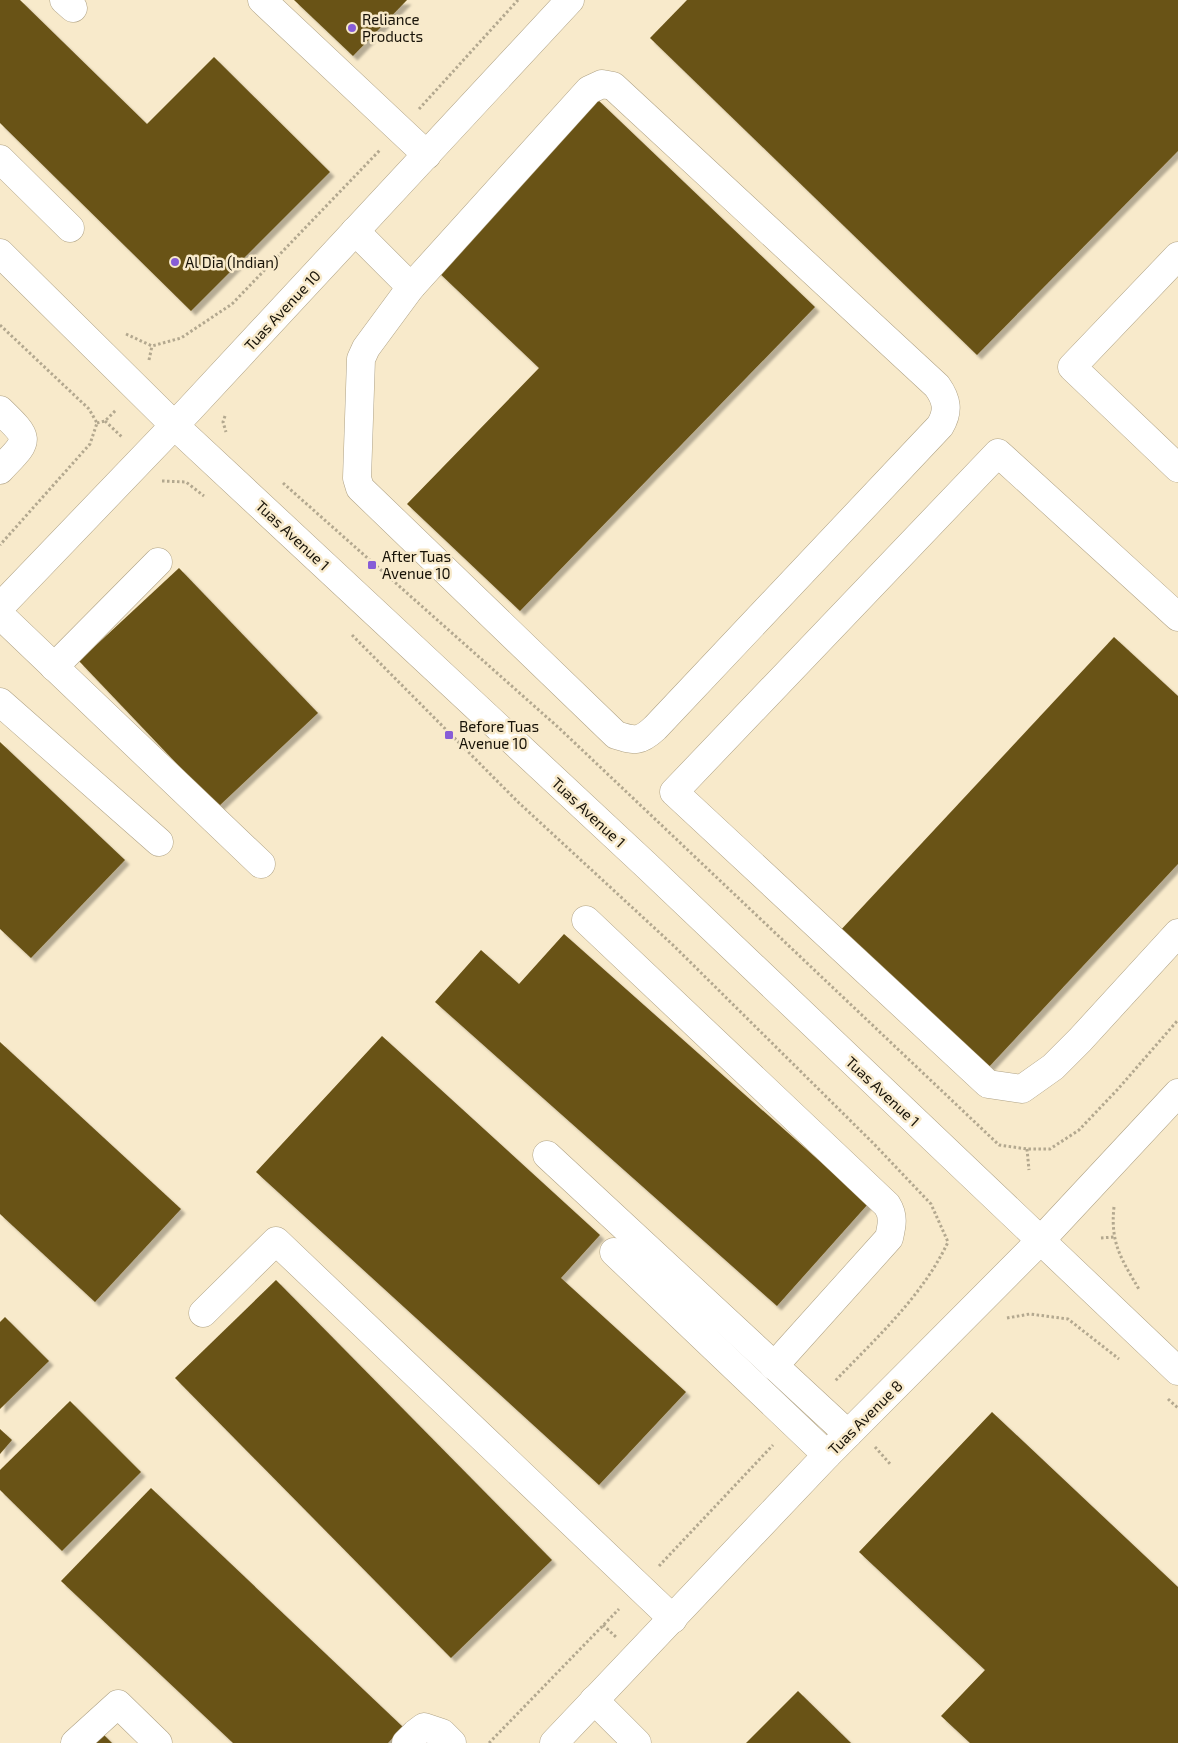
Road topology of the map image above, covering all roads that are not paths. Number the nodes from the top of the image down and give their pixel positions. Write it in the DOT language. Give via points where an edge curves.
graph roads {
  1 [pos="262,0"];
  2 [pos="566,6"];
  3 [pos="427,155"];
  4 [pos="0,158"];
  5 [pos="70,228"];
  6 [pos="355,231"];
  7 [pos="0,253"];
  8 [pos="1178,256"];
  9 [pos="411,287"];
  10 [pos="0,410"];
  11 [pos="174,425"];
  12 [pos="1178,468"];
  13 [pos="0,470"];
  14 [pos="158,562"];
  15 [pos="0,607"];
  16 [pos="0,615"];
  17 [pos="1178,617"];
  18 [pos="54,667"];
  19 [pos="4,714"];
  20 [pos="159,842"];
  21 [pos="261,864"];
  22 [pos="586,920"];
  23 [pos="1178,933"];
  24 [pos="1178,1093"];
  25 [pos="547,1155"];
  26 [pos="1040,1241"];
  27 [pos="614,1252"];
  28 [pos="203,1313"];
  29 [pos="774,1366"];
  30 [pos="1178,1371"];
  31 [pos="848,1434"];
  32 [pos="827,1455"];
  33 [pos="673,1619"];
  34 [pos="594,1700"];
  35 [pos="557,1742"];
  36 [pos="75,1743"];
  37 [pos="158,1743"];
  38 [pos="406,1743"];
  39 [pos="452,1743"];
  40 [pos="637,1743"];
  1 -- 3 [label="street"];
  2 -- 3 [label="street, Tuas Avenue 10"];
  3 -- 6 [label="street, Tuas Avenue 10"];
  4 -- 5 [label="street"];
  6 -- 9 [label="street"];
  6 -- 11 [label="street, Tuas Avenue 10"];
  7 -- 11 [label="street, Tuas Avenue 1"];
  8 -- 12 [label="street" via="1072,366"];
  9 -- 9 [label="street" via="590,90 602,84 614,86 937,386 947,407 940,426 655,728 645,737 625,738 616,735 360,488 357,478 361,359"];
  10 -- 13 [label="street" via="23,435 22,447"];
  11 -- 15 [label="street, Tuas Avenue 10"];
  11 -- 26 [label="street, Tuas Avenue 1" via="646,865"];
  14 -- 18 [label="street"];
  16 -- 18 [label="street"];
  17 -- 23 [label="street" via="998,453 674,792 988,1084 1022,1089 1053,1067"];
  18 -- 21 [label="street"];
  19 -- 20 [label="street"];
  22 -- 29 [label="street" via="892,1213 889,1238"];
  24 -- 26 [label="street, Tuas Avenue 8"];
  25 -- 29 [label="street"];
  26 -- 30 [label="street, Tuas Avenue 1"];
  26 -- 31 [label="street, Tuas Avenue 8"];
  27 -- 32 [label="street"];
  28 -- 33 [label="street" via="276,1241"];
  29 -- 31 [label="street"];
  31 -- 32 [label="street, Tuas Avenue 8"];
  32 -- 33 [label="street, Tuas Avenue 8"];
  33 -- 34 [label="street, Tuas Avenue 8"];
  34 -- 35 [label="street, Tuas Avenue 8"];
  34 -- 40 [label="street"];
  36 -- 37 [label="street" via="118,1704"];
  38 -- 39 [label="street" via="424,1727 442,1734"];
}
